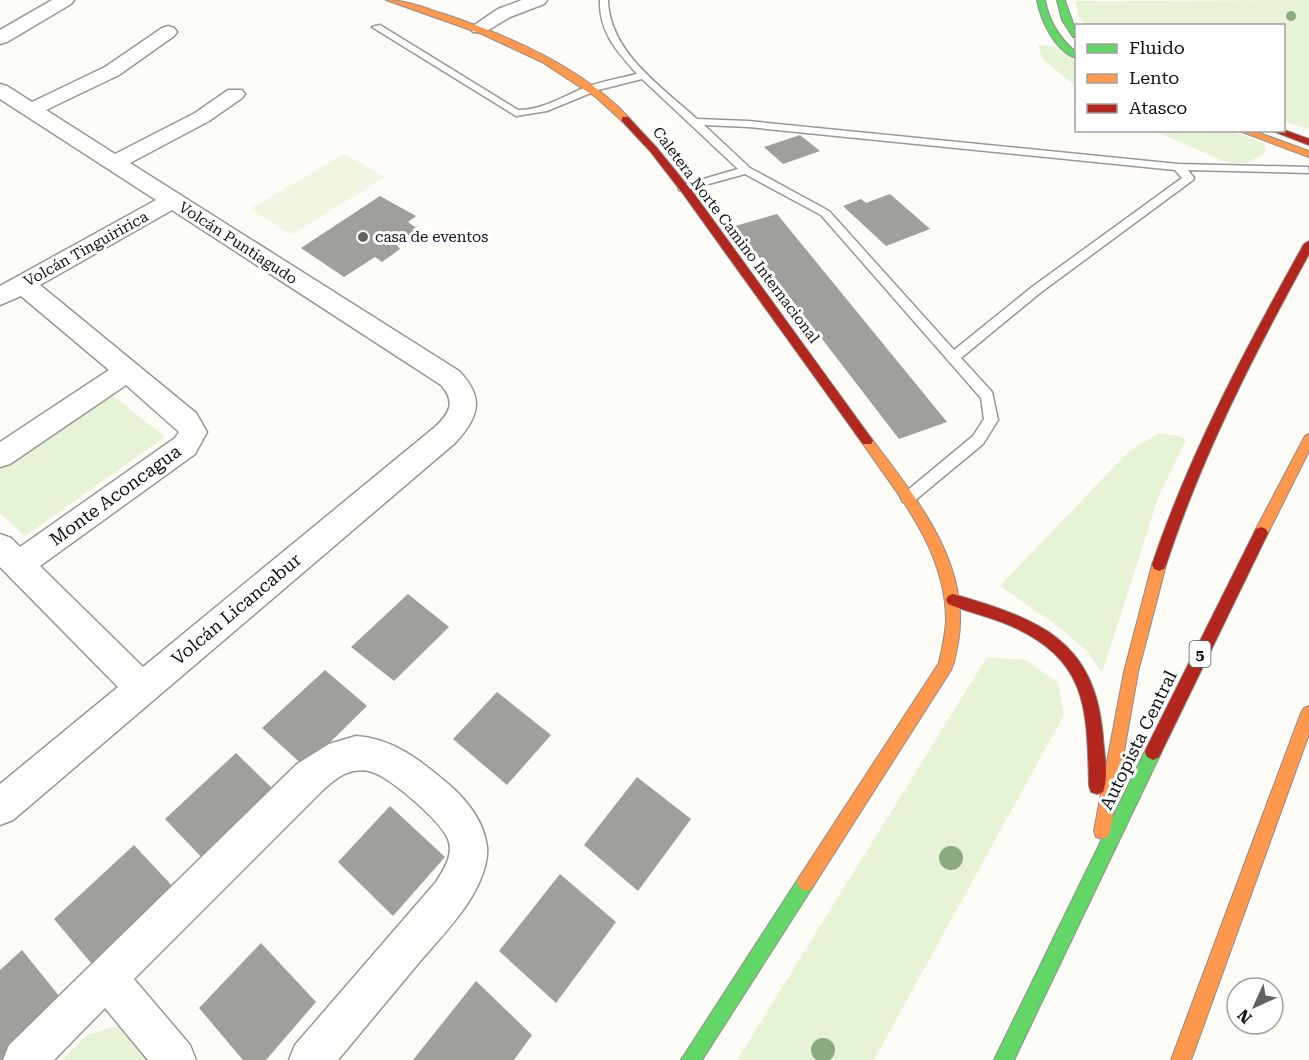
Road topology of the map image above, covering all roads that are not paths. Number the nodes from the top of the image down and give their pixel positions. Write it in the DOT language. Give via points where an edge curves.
graph roads {
  1 [pos="65,0"];
  2 [pos="390,0"];
  3 [pos="538,0"];
  4 [pos="604,0"];
  5 [pos="1041,0"];
  6 [pos="1061,0"];
  7 [pos="0,17"];
  8 [pos="29,23"];
  9 [pos="377,27"];
  10 [pos="479,28"];
  11 [pos="1075,32"];
  12 [pos="168,33"];
  13 [pos="0,38"];
  14 [pos="1075,54"];
  15 [pos="644,76"];
  16 [pos="590,88"];
  17 [pos="0,90"];
  18 [pos="235,94"];
  19 [pos="32,110"];
  20 [pos="697,122"];
  21 [pos="1267,134"];
  22 [pos="1309,142"];
  23 [pos="1309,154"];
  24 [pos="114,163"];
  25 [pos="1178,167"];
  26 [pos="746,170"];
  27 [pos="1308,170"];
  28 [pos="683,188"];
  29 [pos="171,201"];
  30 [pos="1309,244"];
  31 [pos="12,290"];
  32 [pos="953,358"];
  33 [pos="126,372"];
  34 [pos="464,405"];
  35 [pos="1309,439"];
  36 [pos="0,456"];
  37 [pos="908,498"];
  38 [pos="9,556"];
  39 [pos="953,600"];
  40 [pos="142,689"];
  41 [pos="1309,713"];
  42 [pos="0,807"];
  43 [pos="1094,871"];
  44 [pos="107,978"];
  45 [pos="24,1060"];
  46 [pos="175,1060"];
  47 [pos="310,1060"];
  48 [pos="691,1060"];
  49 [pos="1005,1060"];
  50 [pos="1181,1060"];
  1 -- 8 [label="street"];
  2 -- 10 [label="main road, Caletera Norte Camino Internacional"];
  3 -- 10 [label="street"];
  4 -- 15 [label="lane" via="604,14 616,45"];
  5 -- 14 [label="main road" via="1051,30"];
  6 -- 11 [label="main road" via="1066,20"];
  7 -- 8 [label="street"];
  8 -- 13 [label="street"];
  9 -- 16 [label="lane" via="516,112 541,110"];
  10 -- 16 [label="main road, Caletera Norte Camino Internacional" via="534,53"];
  12 -- 19 [label="street" via="112,71"];
  15 -- 16 [label="lane"];
  15 -- 20 [label="lane"];
  16 -- 28 [label="main road, Caletera Norte Camino Internacional" via="641,135"];
  17 -- 19 [label="street, Volcán Puntiagudo"];
  18 -- 24 [label="street" via="201,117"];
  19 -- 24 [label="street, Volcán Puntiagudo"];
  20 -- 25 [label="lane"];
  20 -- 26 [label="lane"];
  21 -- 22 [label="main road"];
  21 -- 23 [label="main road"];
  24 -- 29 [label="street, Volcán Puntiagudo"];
  25 -- 27 [label="lane"];
  25 -- 32 [label="lane" via="1189,178 1036,290"];
  26 -- 28 [label="lane"];
  26 -- 32 [label="lane" via="825,213"];
  28 -- 37 [label="main road, Caletera Norte Camino Internacional"];
  29 -- 31 [label="street, Volcán Tinguiririca"];
  29 -- 34 [label="street, Volcán Puntiagudo" via="450,378 463,395"];
  30 -- 43 [label="main road" via="1245,363 1175,518 1148,608 1121,723"];
  31 -- 33 [label="street, Monte Aconcagua"];
  32 -- 37 [label="lane" via="987,396 991,420 978,440"];
  33 -- 36 [label="street"];
  33 -- 38 [label="street, Monte Aconcagua" via="186,420 193,432 185,446"];
  34 -- 40 [label="street, Volcán Licancabur" via="456,424 445,435"];
  35 -- 43 [label="main road, Autopista Central / 5"];
  37 -- 39 [label="main road, Caletera Norte Camino Internacional" via="944,564"];
  38 -- 40 [label="street, Monte Aconcagua"];
  39 -- 43 [label="main road" via="988,610 1047,638 1061,647 1081,673 1088,692 1096,761"];
  39 -- 48 [label="main road, Caletera Norte Camino Internacional" via="955,622 946,665"];
  40 -- 42 [label="street, Volcán Licancabur"];
  41 -- 50 [label="main road"];
  43 -- 49 [label="main road, Autopista Central / 5"];
  44 -- 45 [label="street"];
  44 -- 46 [label="street"];
  44 -- 47 [label="street" via="322,766 351,754 384,757 457,818 466,835 466,866 450,896"];
}
